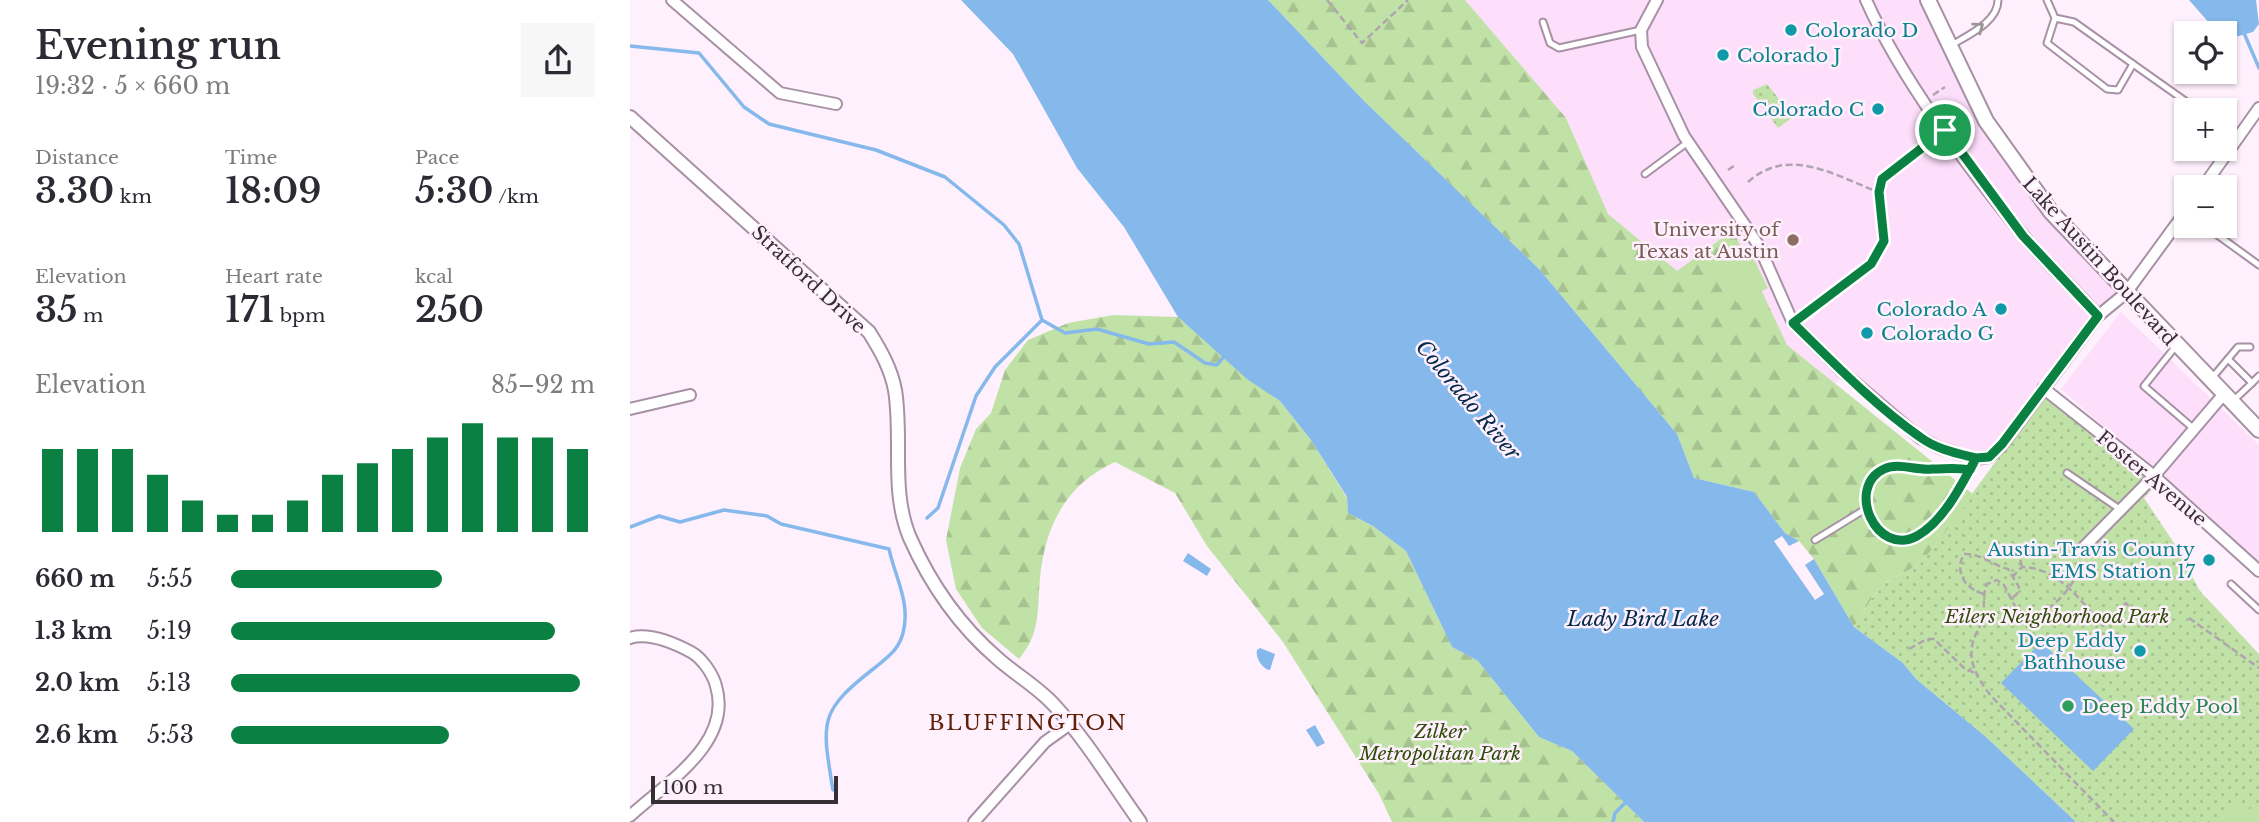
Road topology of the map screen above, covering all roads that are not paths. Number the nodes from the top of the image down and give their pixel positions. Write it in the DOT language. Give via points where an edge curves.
graph roads {
  1 [pos="672,0"];
  2 [pos="1657,0"];
  3 [pos="1867,0"];
  4 [pos="1928,0"];
  5 [pos="1998,0"];
  6 [pos="2047,0"];
  7 [pos="2055,18"];
  8 [pos="1543,22"];
  9 [pos="1641,30"];
  10 [pos="1949,47"];
  11 [pos="2133,64"];
  12 [pos="2181,98"];
  13 [pos="836,104"];
  14 [pos="2259,108"];
  15 [pos="630,117"];
  16 [pos="1945,130"];
  17 [pos="2237,139"];
  18 [pos="1688,142"];
  19 [pos="1645,174"];
  20 [pos="2174,227"];
  21 [pos="2222,238"];
  22 [pos="2259,265"];
  23 [pos="2126,293"];
  24 [pos="2098,316"];
  25 [pos="1793,323"];
  26 [pos="2176,346"];
  27 [pos="2250,347"];
  28 [pos="2235,350"];
  29 [pos="2242,355"];
  30 [pos="2228,359"];
  31 [pos="2259,376"];
  32 [pos="2209,380"];
  33 [pos="2252,383"];
  34 [pos="2043,388"];
  35 [pos="690,395"];
  36 [pos="2227,399"];
  37 [pos="630,409"];
  38 [pos="2258,426"];
  39 [pos="2194,429"];
  40 [pos="1976,458"];
  41 [pos="1970,470"];
  42 [pos="2067,473"];
  43 [pos="2154,476"];
  44 [pos="1867,508"];
  45 [pos="2122,510"];
  46 [pos="1815,540"];
  47 [pos="2081,550"];
  48 [pos="2259,571"];
  49 [pos="2231,584"];
  50 [pos="2259,610"];
  51 [pos="630,638"];
  52 [pos="1070,724"];
  53 [pos="630,816"];
  54 [pos="974,822"];
  55 [pos="1140,822"];
  1 -- 13 [label="street" via="780,93"];
  2 -- 9 [label="street"];
  3 -- 16 [label="street" via="1893,56"];
  4 -- 10 [label="main road, Lake Austin Boulevard"];
  10 -- 5 [label="lane, one-way" via="1987,23"];
  6 -- 7 [label="lane"];
  7 -- 11 [label="lane" via="2074,22"];
  7 -- 11 [label="lane" via="2047,43 2107,89 2118,90"];
  8 -- 9 [label="lane" via="1550,43 1559,48"];
  9 -- 18 [label="street" via="1642,47"];
  10 -- 23 [label="main road, Lake Austin Boulevard" via="2013,163"];
  11 -- 12 [label="lane"];
  14 -- 17 [label="street"];
  15 -- 52 [label="street, Stratford Drive" via="869,332 883,354 895,390 902,506 909,536 923,564 979,642 1032,685"];
  16 -- 24 [label="street" via="2023,236"];
  16 -- 25 [label="lane" via="1882,179 1884,241 1871,264"];
  18 -- 19 [label="lane"];
  18 -- 25 [label="street" via="1759,246"];
  20 -- 23 [label="street"];
  21 -- 22 [label="lane"];
  23 -- 24 [label="street"];
  23 -- 26 [label="main road, Lake Austin Boulevard"];
  24 -- 34 [label="street"];
  25 -- 40 [label="street" via="1920,438"];
  26 -- 32 [label="main road, Lake Austin Boulevard"];
  26 -- 39 [label="lane" via="2144,386"];
  27 -- 28 [label="lane" via="2242,345"];
  28 -- 29 [label="lane"];
  28 -- 30 [label="lane"];
  30 -- 32 [label="lane"];
  30 -- 33 [label="lane"];
  31 -- 33 [label="lane"];
  32 -- 36 [label="main road, Lake Austin Boulevard"];
  33 -- 36 [label="lane"];
  34 -- 40 [label="street" via="2002,444 1989,457"];
  34 -- 43 [label="street, Foster Avenue"];
  35 -- 37 [label="street"];
  36 -- 38 [label="main road, Lake Austin Boulevard"];
  36 -- 39 [label="street"];
  39 -- 43 [label="street"];
  40 -- 41 [label="lane"];
  41 -- 44 [label="lane" via="1886,468 1871,478"];
  41 -- 44 [label="lane" via="1939,517 1916,537 1887,537 1874,525"];
  42 -- 45 [label="lane"];
  43 -- 45 [label="street"];
  43 -- 48 [label="street, Foster Avenue"];
  44 -- 46 [label="lane"];
  45 -- 47 [label="street"];
  49 -- 50 [label="lane"];
  51 -- 53 [label="street" via="673,642 697,655 715,679 720,699 708,745"];
  52 -- 54 [label="street" via="1045,742"];
  52 -- 55 [label="street, Stratford Drive"];
}
